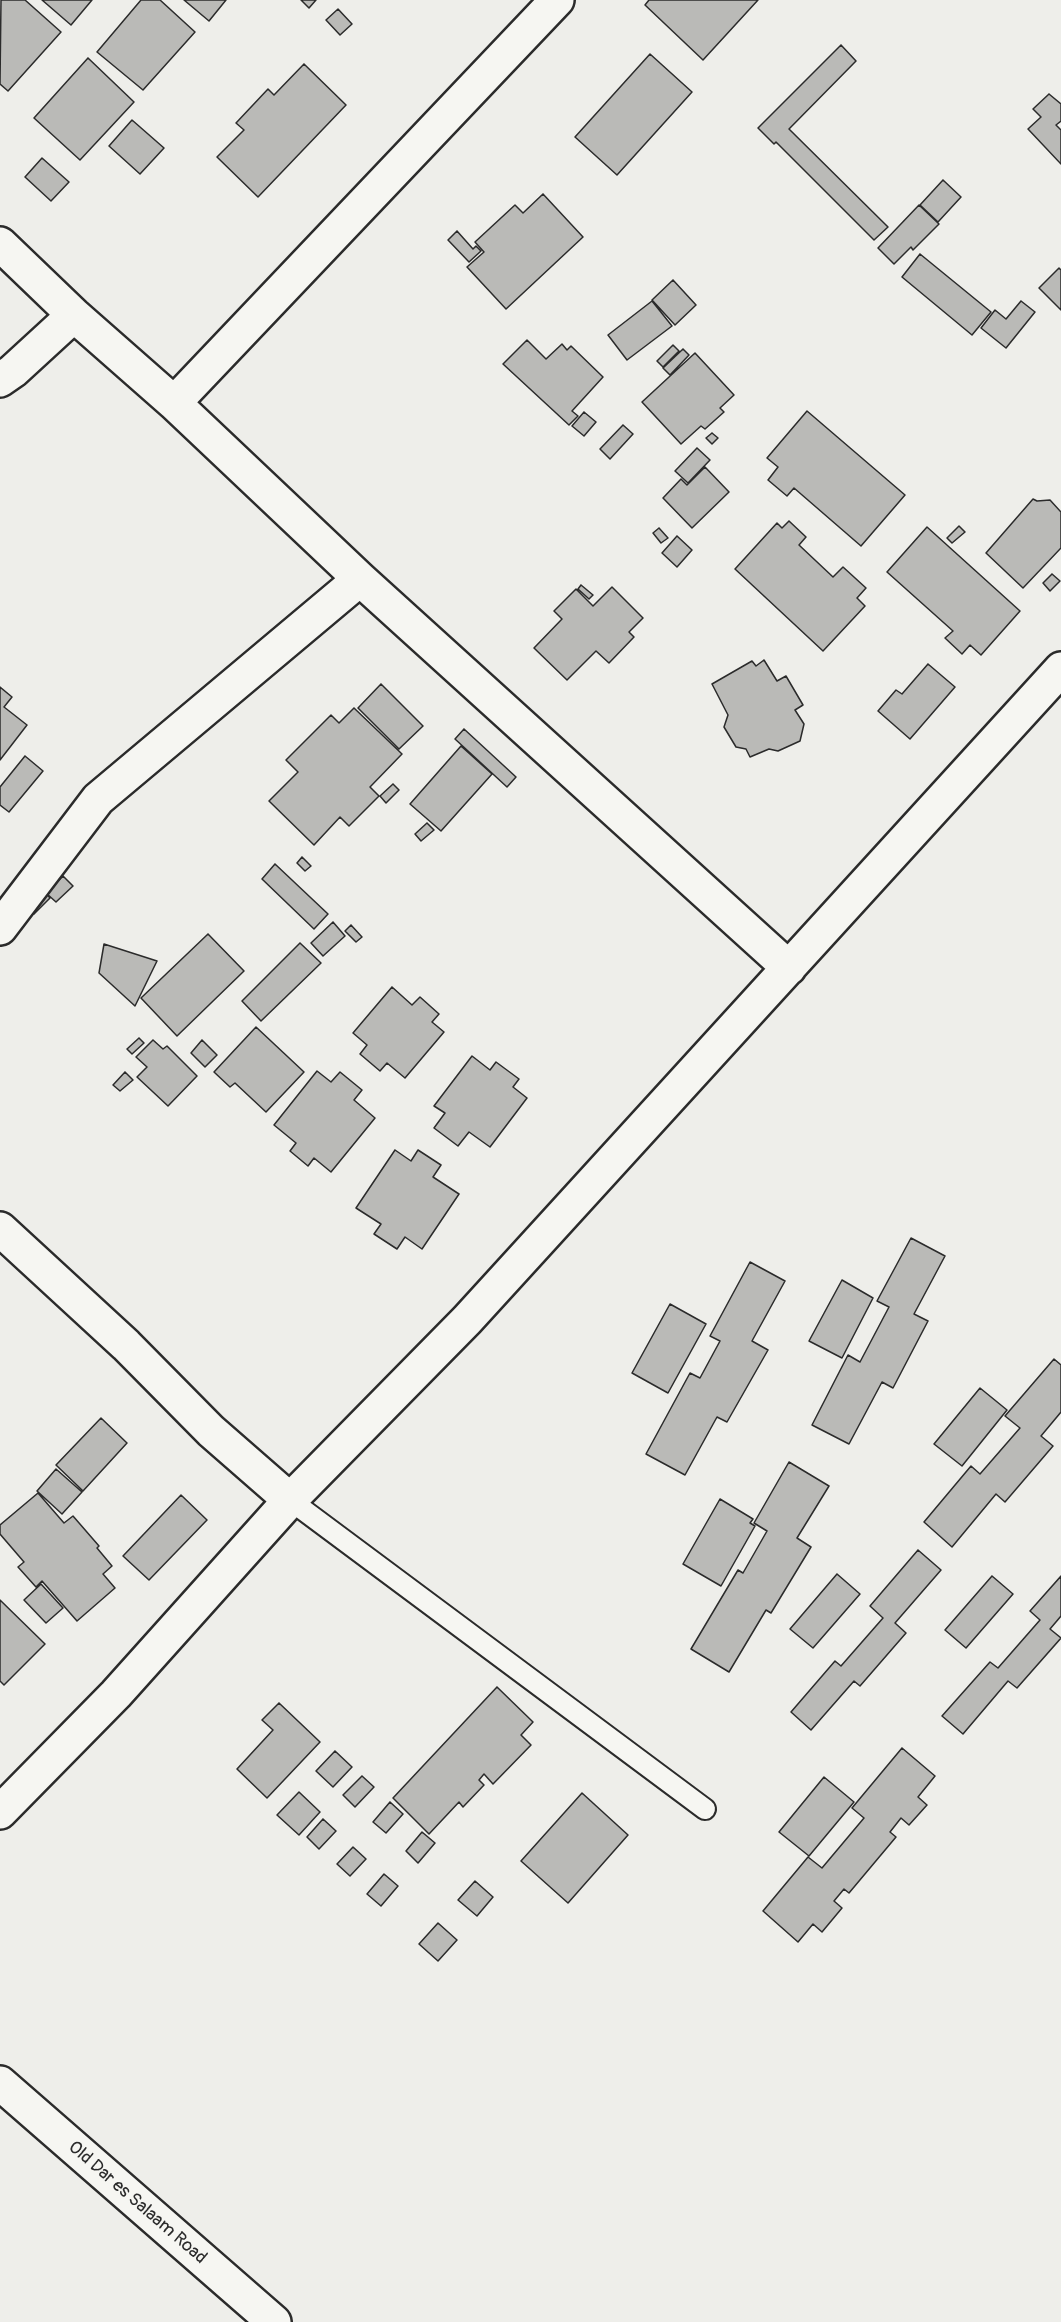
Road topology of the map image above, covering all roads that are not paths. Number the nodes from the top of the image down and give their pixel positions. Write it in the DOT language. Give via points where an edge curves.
graph roads {
  1 [pos="557,0"];
  2 [pos="0,244"];
  3 [pos="74,315"];
  4 [pos="0,380"];
  5 [pos="174,403"];
  6 [pos="360,579"];
  7 [pos="1061,669"];
  8 [pos="0,928"];
  9 [pos="789,968"];
  10 [pos="0,1229"];
  11 [pos="290,1500"];
  12 [pos="705,1809"];
  13 [pos="0,1812"];
  14 [pos="0,2083"];
  15 [pos="274,2322"];
  1 -- 5 [label="street"];
  2 -- 3 [label="street"];
  3 -- 4 [label="street"];
  3 -- 5 [label="street"];
  5 -- 6 [label="street"];
  6 -- 8 [label="street" via="98,799"];
  6 -- 9 [label="street"];
  7 -- 9 [label="street"];
  9 -- 11 [label="street" via="467,1320"];
  10 -- 11 [label="street"];
  11 -- 12 [label="lane"];
  11 -- 13 [label="street" via="116,1694"];
  14 -- 15 [label="street, Old Dar es Salaam Road"];
}
